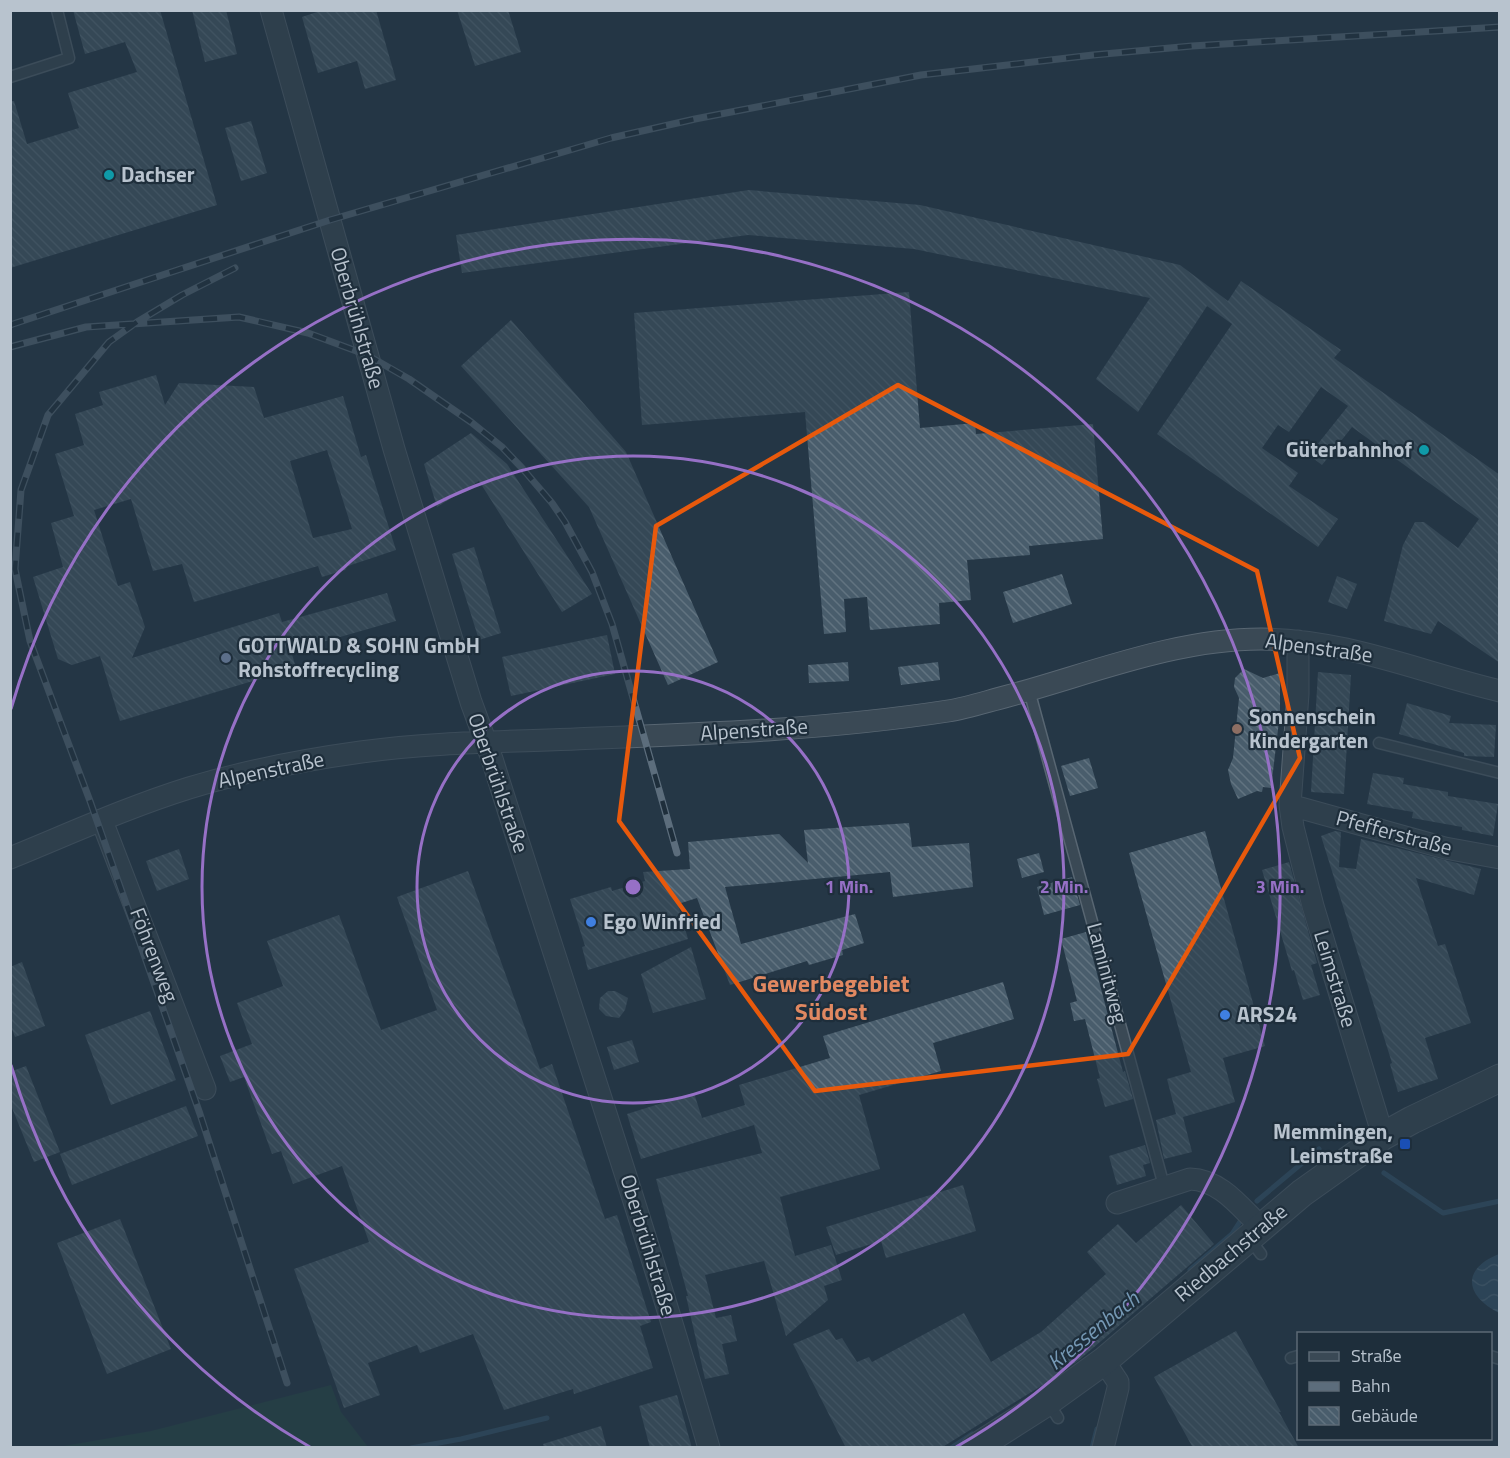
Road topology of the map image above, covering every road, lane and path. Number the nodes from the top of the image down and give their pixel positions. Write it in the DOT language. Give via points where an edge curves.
graph roads {
  1 [pos="57,10"];
  2 [pos="271,10"];
  3 [pos="10,76"];
  4 [pos="1298,641"];
  5 [pos="1029,690"];
  6 [pos="1500,690"];
  7 [pos="486,742"];
  8 [pos="1379,743"];
  9 [pos="1500,773"];
  10 [pos="1290,805"];
  11 [pos="102,821"];
  12 [pos="10,858"];
  13 [pos="1500,858"];
  14 [pos="1500,1078"];
  15 [pos="205,1089"];
  16 [pos="1383,1136"];
  17 [pos="1164,1186"];
  18 [pos="1117,1203"];
  19 [pos="1257,1239"];
  20 [pos="1104,1361"];
  21 [pos="709,1448"];
  22 [pos="975,1448"];
  23 [pos="1103,1448"];
  1 -- 3 [label="lane" via="69,58"];
  2 -- 7 [label="street, Oberbrühlstraße" via="391,439"];
  4 -- 5 [label="street, Alpenstraße" via="1258,639 1197,646"];
  4 -- 6 [label="street, Alpenstraße" via="1358,651"];
  4 -- 10 [label="street, Leimstraße"];
  5 -- 7 [label="street, Alpenstraße" via="953,711 842,724 733,733"];
  5 -- 17 [label="lane, Laminitweg"];
  7 -- 11 [label="street, Alpenstraße" via="389,749 277,767 187,789"];
  7 -- 21 [label="street, Oberbrühlstraße" via="640,1216"];
  8 -- 9 [label="lane"];
  10 -- 13 [label="street, Pfefferstraße" via="1445,848"];
  10 -- 16 [label="street, Leimstraße" via="1313,906"];
  11 -- 12 [label="street, Alpenstraße"];
  11 -- 15 [label="street, Föhrenweg"];
  14 -- 16 [label="street, Riedbachstraße"];
  16 -- 19 [label="street, Riedbachstraße" via="1302,1193"];
  17 -- 18 [label="street"];
  17 -- 19 [label="street" via="1190,1179 1213,1184 1228,1195"];
  19 -- 20 [label="street, Riedbachstraße"];
  20 -- 22 [label="street, Riedbachstraße" via="1053,1410"];
  20 -- 23 [label="street" via="1118,1388"];
}
